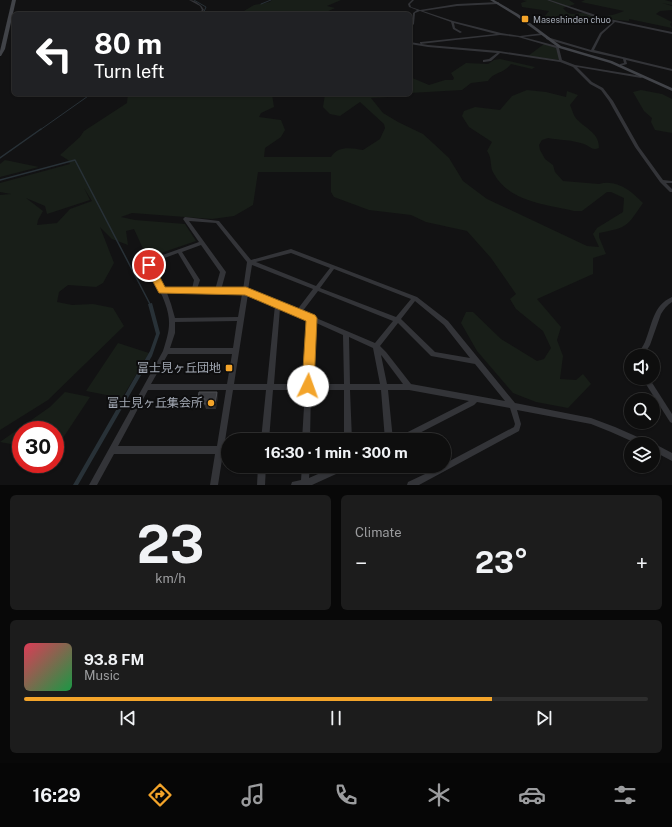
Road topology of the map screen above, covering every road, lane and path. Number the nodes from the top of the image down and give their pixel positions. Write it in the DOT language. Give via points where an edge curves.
graph roads {
  1 [pos="14,0"];
  2 [pos="190,0"];
  3 [pos="413,0"];
  4 [pos="492,0"];
  5 [pos="548,0"];
  6 [pos="558,0"];
  7 [pos="498,3"];
  8 [pos="567,8"];
  9 [pos="419,10"];
  10 [pos="201,12"];
  11 [pos="615,20"];
  12 [pos="452,22"];
  13 [pos="412,25"];
  14 [pos="461,32"];
  15 [pos="672,33"];
  16 [pos="501,34"];
  17 [pos="542,34"];
  18 [pos="518,36"];
  19 [pos="547,38"];
  20 [pos="414,43"];
  21 [pos="559,47"];
  22 [pos="592,51"];
  23 [pos="499,52"];
  24 [pos="0,55"];
  25 [pos="588,55"];
  26 [pos="624,59"];
  27 [pos="484,61"];
  28 [pos="561,61"];
  29 [pos="574,66"];
  30 [pos="621,66"];
  31 [pos="672,70"];
  32 [pos="641,77"];
  33 [pos="672,90"];
  34 [pos="662,181"];
  35 [pos="672,182"];
  36 [pos="672,191"];
  37 [pos="202,243"];
  38 [pos="179,251"];
  39 [pos="250,262"];
  40 [pos="333,267"];
  41 [pos="318,288"];
  42 [pos="194,290"];
  43 [pos="218,290"];
  44 [pos="162,291"];
  45 [pos="246,291"];
  46 [pos="415,298"];
  47 [pos="672,299"];
  48 [pos="278,304"];
  49 [pos="298,313"];
  50 [pos="241,318"];
  51 [pos="312,318"];
  52 [pos="173,320"];
  53 [pos="396,320"];
  54 [pos="346,333"];
  55 [pos="376,346"];
  56 [pos="644,349"];
  57 [pos="166,351"];
  58 [pos="236,351"];
  59 [pos="478,362"];
  60 [pos="650,385"];
  61 [pos="230,386"];
  62 [pos="270,386"];
  63 [pos="308,386"];
  64 [pos="346,386"];
  65 [pos="384,386"];
  66 [pos="147,387"];
  67 [pos="409,387"];
  68 [pos="475,399"];
  69 [pos="512,405"];
  70 [pos="672,420"];
  71 [pos="266,433"];
  72 [pos="306,433"];
  73 [pos="348,433"];
  74 [pos="387,433"];
  75 [pos="417,433"];
  76 [pos="631,437"];
  77 [pos="112,450"];
  78 [pos="220,450"];
  79 [pos="660,451"];
  80 [pos="672,457"];
  81 [pos="262,473"];
  82 [pos="308,473"];
  83 [pos="330,473"];
  84 [pos="430,475"];
  85 [pos="311,483"];
  86 [pos="93,485"];
  87 [pos="214,485"];
  88 [pos="261,485"];
  89 [pos="295,485"];
  90 [pos="411,485"];
  1 -- 24 [label="street"];
  2 -- 10 [label="street" via="202,6"];
  3 -- 9 [label="street" via="409,6"];
  4 -- 7 [label="street"];
  5 -- 8 [label="street"];
  6 -- 8 [label="street"];
  7 -- 9 [label="street"];
  7 -- 17 [label="street"];
  8 -- 11 [label="street"];
  9 -- 12 [label="street"];
  9 -- 13 [label="street" via="414,13"];
  11 -- 15 [label="street"];
  11 -- 22 [label="street" via="601,34"];
  12 -- 14 [label="street" via="454,28"];
  12 -- 16 [label="street"];
  16 -- 18 [label="street"];
  16 -- 20 [label="street"];
  17 -- 18 [label="street"];
  17 -- 19 [label="street"];
  18 -- 21 [label="street"];
  19 -- 21 [label="street"];
  19 -- 22 [label="street"];
  20 -- 23 [label="street"];
  21 -- 25 [label="street"];
  21 -- 28 [label="street"];
  22 -- 25 [label="street"];
  22 -- 26 [label="street"];
  23 -- 27 [label="street" via="490,60"];
  23 -- 28 [label="street"];
  25 -- 30 [label="street"];
  26 -- 30 [label="street" via="626,64"];
  26 -- 31 [label="street"];
  28 -- 29 [label="street"];
  29 -- 32 [label="street"];
  29 -- 34 [label="street" via="591,83 602,89 637,147"];
  30 -- 32 [label="street"];
  32 -- 33 [label="street"];
  34 -- 35 [label="street"];
  34 -- 36 [label="street"];
  37 -- 38 [label="street"];
  37 -- 39 [label="street" via="185,219 217,222"];
  37 -- 43 [label="street" via="223,272"];
  38 -- 42 [label="street" via="197,280"];
  38 -- 44 [label="street" via="148,262"];
  39 -- 40 [label="street" via="290,250"];
  39 -- 41 [label="street"];
  39 -- 45 [label="street"];
  40 -- 41 [label="street"];
  40 -- 46 [label="street"];
  41 -- 49 [label="street"];
  41 -- 53 [label="street"];
  42 -- 43 [label="street"];
  42 -- 44 [label="street"];
  43 -- 45 [label="street"];
  44 -- 52 [label="street"];
  45 -- 48 [label="street"];
  45 -- 50 [label="street"];
  46 -- 53 [label="street"];
  46 -- 59 [label="street" via="446,323"];
  47 -- 56 [label="street" via="661,306"];
  48 -- 49 [label="street"];
  48 -- 62 [label="street"];
  49 -- 51 [label="street"];
  50 -- 52 [label="street"];
  50 -- 58 [label="street"];
  51 -- 54 [label="street"];
  51 -- 63 [label="street"];
  52 -- 57 [label="street"];
  53 -- 55 [label="street"];
  53 -- 59 [label="street" via="433,354"];
  54 -- 55 [label="street"];
  54 -- 64 [label="street"];
  55 -- 65 [label="street"];
  55 -- 67 [label="street"];
  57 -- 58 [label="street"];
  57 -- 66 [label="street"];
  58 -- 61 [label="street"];
  59 -- 69 [label="street"];
  60 -- 70 [label="street"];
  61 -- 62 [label="street"];
  61 -- 66 [label="street"];
  61 -- 78 [label="street"];
  62 -- 63 [label="street"];
  62 -- 71 [label="street"];
  63 -- 64 [label="street"];
  63 -- 72 [label="street"];
  64 -- 65 [label="street"];
  64 -- 73 [label="street"];
  65 -- 67 [label="street"];
  65 -- 74 [label="street"];
  66 -- 77 [label="street"];
  67 -- 68 [label="street"];
  68 -- 69 [label="street"];
  68 -- 75 [label="street"];
  69 -- 76 [label="street" via="591,421"];
  69 -- 84 [label="street" via="517,429"];
  77 -- 78 [label="street"];
  77 -- 86 [label="street"];
  78 -- 87 [label="street"];
  79 -- 80 [label="street"];
  81 -- 88 [label="street"];
  82 -- 85 [label="street"];
  83 -- 85 [label="street"];
  84 -- 90 [label="street"];
  85 -- 89 [label="street"];
}
